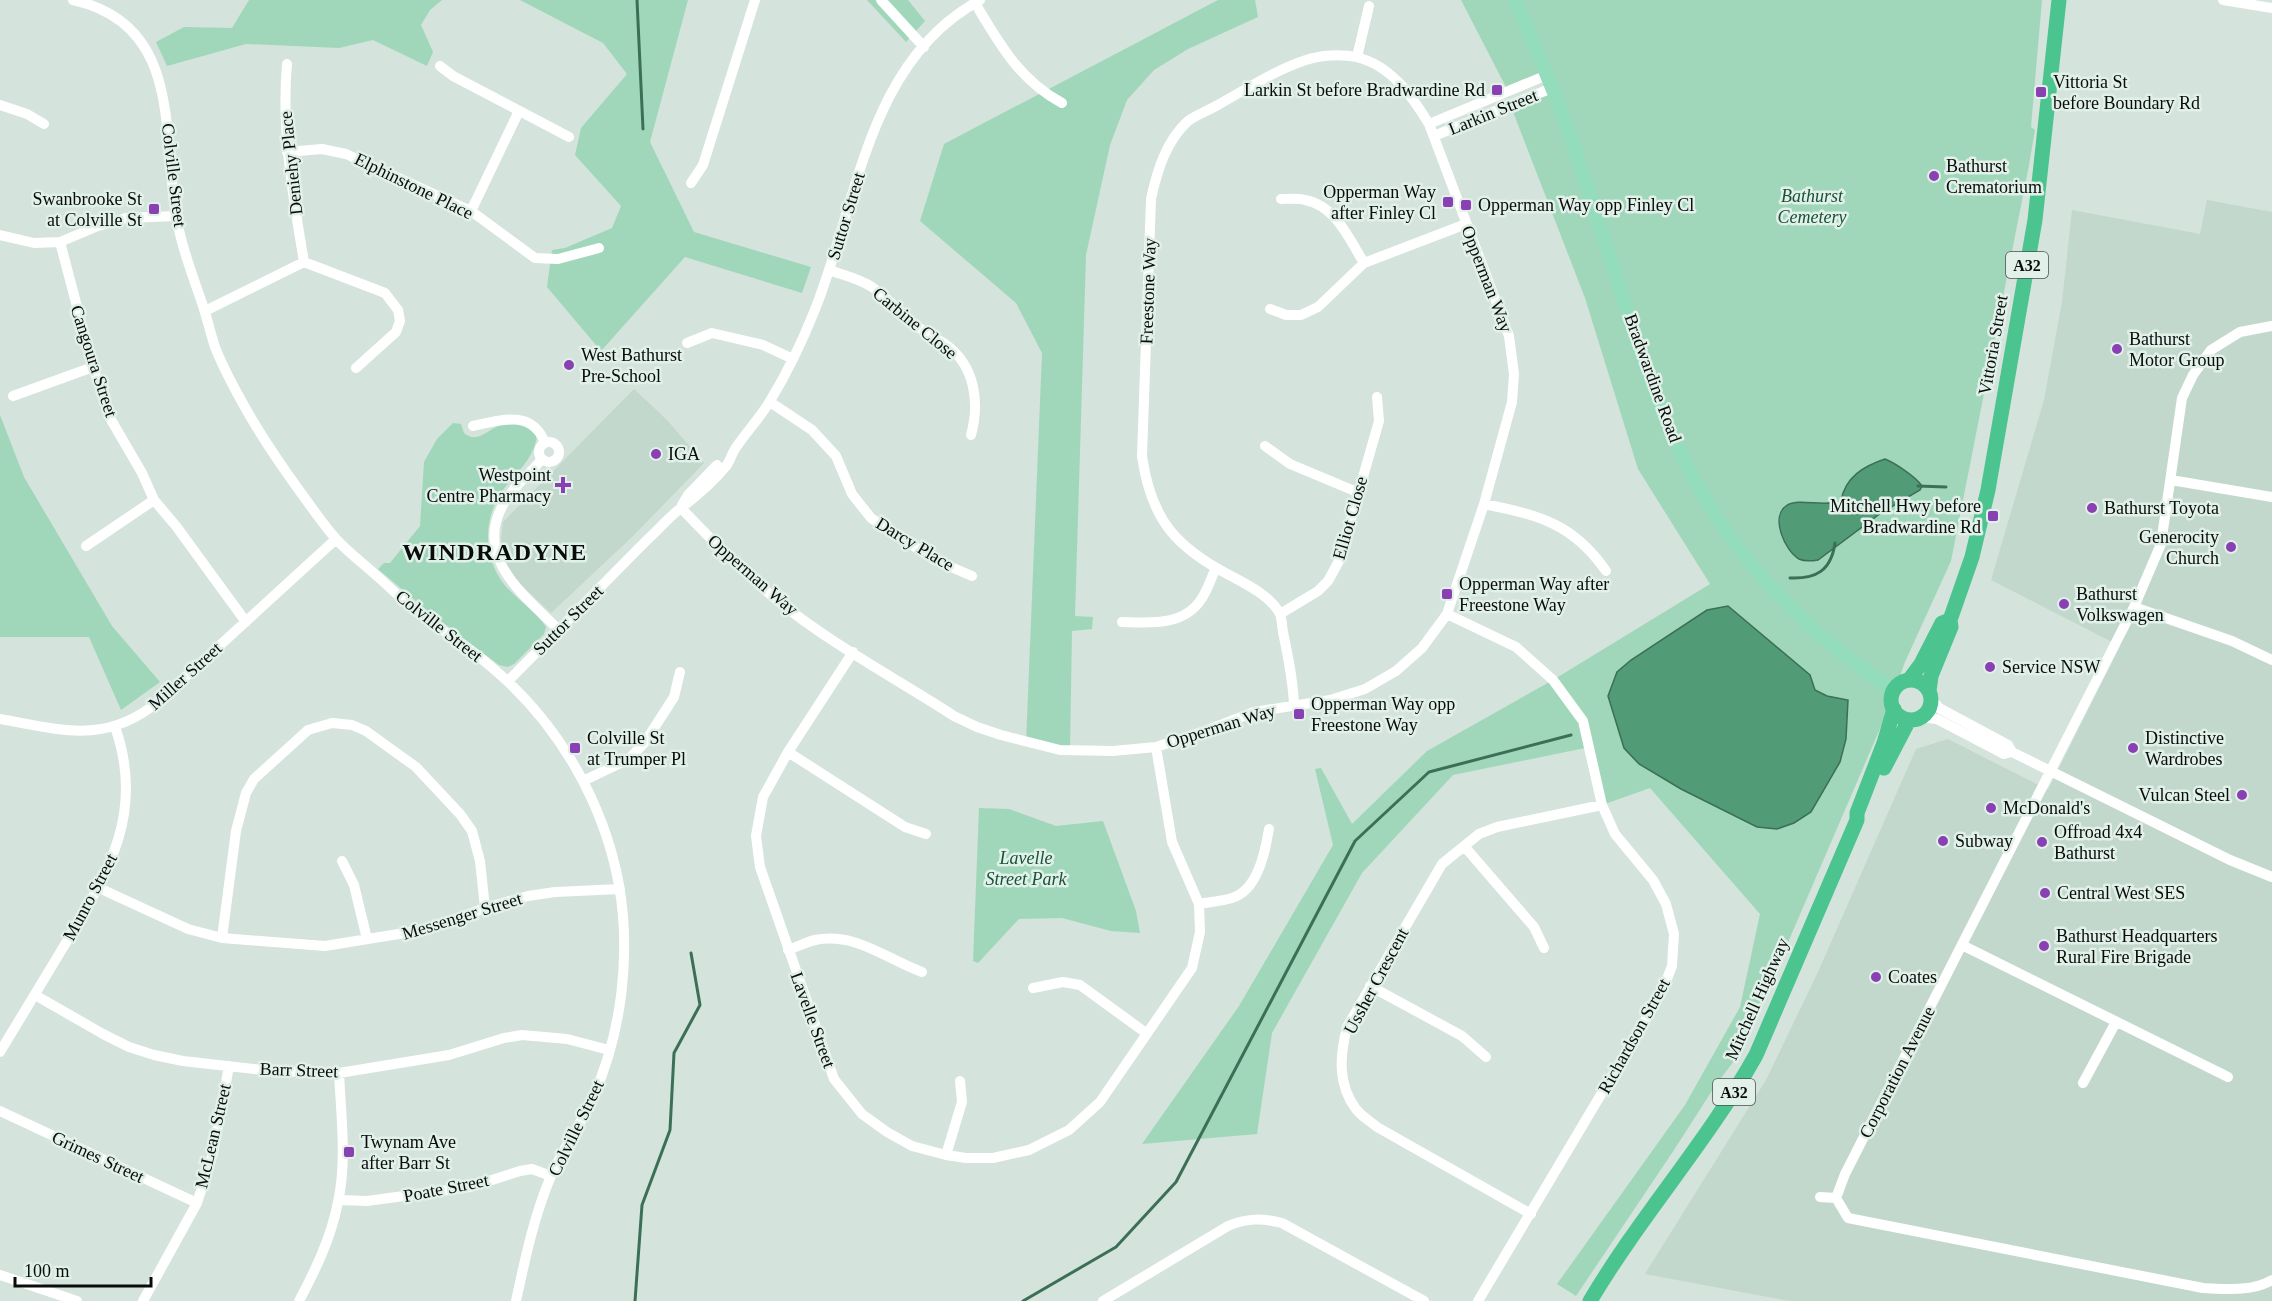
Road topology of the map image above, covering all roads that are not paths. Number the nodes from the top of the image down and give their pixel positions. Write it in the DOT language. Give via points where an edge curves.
graph roads {
  1 [pos="73,0"];
  2 [pos="754,0"];
  3 [pos="880,0"];
  4 [pos="1515,0"];
  5 [pos="2060,0"];
  6 [pos="2223,0"];
  7 [pos="977,1"];
  8 [pos="1369,6"];
  9 [pos="2272,8"];
  10 [pos="924,46"];
  11 [pos="1357,57"];
  12 [pos="287,64"];
  13 [pos="440,66"];
  14 [pos="1549,82"];
  15 [pos="1062,102"];
  16 [pos="0,105"];
  17 [pos="519,111"];
  18 [pos="44,124"];
  19 [pos="1429,124"];
  20 [pos="1434,136"];
  21 [pos="569,137"];
  22 [pos="287,152"];
  23 [pos="691,183"];
  24 [pos="1281,199"];
  25 [pos="471,211"];
  26 [pos="176,216"];
  27 [pos="1466,225"];
  28 [pos="0,235"];
  29 [pos="60,242"];
  30 [pos="598,248"];
  31 [pos="304,262"];
  32 [pos="1364,263"];
  33 [pos="829,270"];
  34 [pos="1270,309"];
  35 [pos="205,311"];
  36 [pos="2272,326"];
  37 [pos="687,343"];
  38 [pos="793,359"];
  39 [pos="93,367"];
  40 [pos="356,368"];
  41 [pos="13,396"];
  42 [pos="1377,397"];
  43 [pos="770,402"];
  44 [pos="473,426"];
  45 [pos="971,435"];
  46 [pos="545,443"];
  47 [pos="1265,446"];
  48 [pos="542,459"];
  49 [pos="2171,480"];
  50 [pos="1357,492"];
  51 [pos="2272,497"];
  52 [pos="154,500"];
  53 [pos="1484,504"];
  54 [pos="681,508"];
  55 [pos="336,539"];
  56 [pos="86,546"];
  57 [pos="1216,568"];
  58 [pos="1606,571"];
  59 [pos="972,576"];
  60 [pos="2134,607"];
  61 [pos="1280,614"];
  62 [pos="1448,614"];
  63 [pos="1950,620"];
  64 [pos="246,622"];
  65 [pos="1122,622"];
  66 [pos="559,630"];
  67 [pos="853,652"];
  68 [pos="2272,660"];
  69 [pos="680,672"];
  70 [pos="1909,680"];
  71 [pos="508,681"];
  72 [pos="1894,690"];
  73 [pos="1930,694"];
  74 [pos="1294,705"];
  75 [pos="1893,709"];
  76 [pos="1915,718"];
  77 [pos="0,719"];
  78 [pos="115,727"];
  79 [pos="1156,747"];
  80 [pos="788,752"];
  81 [pos="2012,752"];
  82 [pos="2049,771"];
  83 [pos="583,781"];
  84 [pos="1602,805"];
  85 [pos="1857,820"];
  86 [pos="1269,829"];
  87 [pos="926,834"];
  88 [pos="1464,846"];
  89 [pos="342,861"];
  90 [pos="2272,877"];
  91 [pos="99,888"];
  92 [pos="620,889"];
  93 [pos="1199,904"];
  94 [pos="484,908"];
  95 [pos="222,938"];
  96 [pos="367,939"];
  97 [pos="1962,945"];
  98 [pos="1544,948"];
  99 [pos="788,950"];
  100 [pos="922,972"];
  101 [pos="1370,986"];
  102 [pos="1033,988"];
  103 [pos="35,994"];
  104 [pos="2116,1022"];
  105 [pos="1146,1033"];
  106 [pos="609,1050"];
  107 [pos="0,1052"];
  108 [pos="1486,1057"];
  109 [pos="229,1066"];
  110 [pos="339,1073"];
  111 [pos="2228,1077"];
  112 [pos="960,1081"];
  113 [pos="2083,1083"];
  114 [pos="0,1111"];
  115 [pos="946,1155"];
  116 [pos="551,1176"];
  117 [pos="1820,1197"];
  118 [pos="1836,1198"];
  119 [pos="339,1200"];
  120 [pos="197,1203"];
  121 [pos="1531,1214"];
  122 [pos="0,1275"];
  123 [pos="2272,1280"];
  124 [pos="77,1301"];
  125 [pos="143,1301"];
  126 [pos="299,1301"];
  127 [pos="516,1301"];
  128 [pos="1103,1301"];
  129 [pos="1424,1301"];
  130 [pos="1478,1301"];
  131 [pos="1590,1301"];
  1 -- 26 [label="street, Colville Street" via="111,15 124,25 137,37 156,68 166,115"];
  2 -- 23 [label="street" via="703,165"];
  3 -- 10 [label="street"];
  4 -- 14 [label="main road, Bradwardine Road"];
  5 -- 63 [label="highway, Vittoria Street / A32" via="2035,220 1987,495 1972,557"];
  6 -- 9 [label="street"];
  7 -- 10 [label="street, Suttor Street"];
  7 -- 15 [label="street" via="1000,45 1032,84"];
  8 -- 11 [label="street"];
  10 -- 33 [label="street, Suttor Street" via="883,107"];
  11 -- 19 [label="street, Freestone Way" via="1397,80"];
  11 -- 57 [label="street, Freestone Way" via="1308,59 1188,121 1168,147 1157,174 1151,199 1142,456 1145,478 1168,530 1188,550"];
  12 -- 22 [label="street, Deniehy Place"];
  13 -- 17 [label="street"];
  14 -- 19 [label="street, Larkin Street"];
  14 -- 20 [label="street, Larkin Street"];
  14 -- 72 [label="main road, Bradwardine Road" via="1662,411 1692,475 1731,538 1778,594 1839,652"];
  16 -- 18 [label="street"];
  17 -- 21 [label="street"];
  17 -- 25 [label="street"];
  19 -- 20 [label="street, Freestone Way"];
  20 -- 27 [label="street, Opperman Way"];
  22 -- 25 [label="street, Elphinstone Place" via="322,149 346,154"];
  22 -- 31 [label="street, Deniehy Place"];
  24 -- 32 [label="street" via="1320,205 1338,220"];
  25 -- 30 [label="street, Elphinstone Place" via="535,258 558,259"];
  26 -- 29 [label="street" via="126,218"];
  26 -- 35 [label="street, Colville Street"];
  27 -- 32 [label="street"];
  27 -- 53 [label="street, Opperman Way" via="1509,336 1514,374 1512,402"];
  28 -- 29 [label="street" via="34,243"];
  29 -- 39 [label="street, Cangoura Street"];
  31 -- 35 [label="street"];
  31 -- 40 [label="street" via="385,293 398,310 396,332"];
  32 -- 34 [label="street" via="1310,311 1286,315"];
  33 -- 38 [label="street, Suttor Street"];
  33 -- 45 [label="street, Carbine Close" via="870,286 963,360 973,382 976,417"];
  35 -- 55 [label="street, Colville Street" via="217,351 243,404 276,458"];
  36 -- 49 [label="street, Corporation Avenue" via="2240,332 2211,350 2193,375 2182,398"];
  37 -- 38 [label="street" via="712,333 763,345"];
  38 -- 43 [label="street, Suttor Street"];
  39 -- 41 [label="street"];
  39 -- 52 [label="street, Cangoura Street" via="110,418"];
  42 -- 50 [label="street, Elliot Close" via="1378,421"];
  43 -- 54 [label="street, Suttor Street" via="728,463 693,501"];
  43 -- 59 [label="street, Darcy Place" via="812,430 836,456 852,494 871,518 936,560"];
  44 -- 46 [label="street" via="514,419 536,427"];
  46 -- 48 [label="street" via="540,450"];
  46 -- 48 [label="street" via="554,443 559,454 550,462"];
  47 -- 50 [label="street" via="1290,464"];
  48 -- 66 [label="street" via="503,504 494,537 505,572 519,592"];
  49 -- 51 [label="street"];
  49 -- 60 [label="street, Corporation Avenue" via="2161,544"];
  50 -- 61 [label="street, Elliot Close" via="1339,561 1328,581"];
  52 -- 56 [label="street"];
  52 -- 64 [label="street, Cangoura Street"];
  53 -- 58 [label="street" via="1532,514 1561,527 1593,551"];
  53 -- 62 [label="street, Opperman Way"];
  54 -- 66 [label="street, Suttor Street"];
  54 -- 67 [label="street, Opperman Way" via="777,601"];
  55 -- 64 [label="street, Miller Street"];
  55 -- 71 [label="street, Colville Street" via="419,614"];
  57 -- 61 [label="street, Freestone Way" via="1258,590"];
  57 -- 65 [label="street" via="1202,600 1184,618"];
  60 -- 68 [label="street" via="2232,641"];
  60 -- 82 [label="street, Corporation Avenue"];
  61 -- 74 [label="street"];
  62 -- 74 [label="street, Opperman Way" via="1413,656 1365,690"];
  62 -- 84 [label="street, Richardson Street" via="1516,647 1553,680 1583,722"];
  63 -- 70 [label="highway, Vittoria Street / A32" via="1942,623"];
  63 -- 73 [label="highway, Vittoria Street / A32" via="1951,627 1931,676"];
  64 -- 78 [label="street, Miller Street" via="149,710"];
  66 -- 71 [label="street, Suttor Street"];
  67 -- 79 [label="street, Opperman Way" via="967,723 1026,743 1088,751"];
  67 -- 80 [label="street, Lavelle Street"];
  69 -- 83 [label="street" via="674,697 645,742 629,759"];
  70 -- 72 [label="highway, A32"];
  70 -- 73 [label="highway" via="1921,683"];
  71 -- 83 [label="street, Colville Street" via="540,717"];
  72 -- 75 [label="highway, A32"];
  73 -- 76 [label="highway, A32" via="1928,709"];
  73 -- 81 [label="street" via="1939,708 2008,745"];
  74 -- 79 [label="street, Opperman Way" via="1254,712"];
  75 -- 76 [label="highway" via="1898,715"];
  75 -- 85 [label="highway, Mitchell Highway / A32"];
  76 -- 81 [label="street" via="1938,720 2004,754"];
  76 -- 85 [label="highway, Mitchell Highway / A32" via="1893,748 1865,812"];
  77 -- 78 [label="street, Miller Street" via="68,731"];
  78 -- 91 [label="street, Munro Street" via="126,768 125,804 116,849"];
  79 -- 93 [label="street, Lavelle Street" via="1172,842"];
  80 -- 87 [label="street" via="905,827"];
  80 -- 99 [label="street, Lavelle Street" via="763,797 756,836 760,867"];
  81 -- 82 [label="street"];
  82 -- 90 [label="street"];
  82 -- 97 [label="street, Corporation Avenue"];
  83 -- 92 [label="street, Colville Street" via="601,819"];
  84 -- 88 [label="street, Ussher Crescent" via="1497,827"];
  84 -- 121 [label="street, Richardson Street" via="1615,834 1653,880 1666,904 1674,934 1671,966 1662,992"];
  85 -- 131 [label="highway, Mitchell Highway / A32" via="1740,1083 1631,1236"];
  86 -- 93 [label="street" via="1265,854 1245,892"];
  88 -- 98 [label="street" via="1534,927"];
  88 -- 101 [label="street, Ussher Crescent" via="1442,864"];
  89 -- 96 [label="street" via="354,885"];
  91 -- 95 [label="street, Messenger Street" via="188,929"];
  91 -- 103 [label="street, Munro Street"];
  92 -- 94 [label="street, Messenger Street" via="537,894"];
  92 -- 106 [label="street, Colville Street" via="623,970"];
  93 -- 105 [label="street, Lavelle Street" via="1200,932 1192,968"];
  94 -- 95 [label="street" via="480,861 472,831 460,814 416,767 366,731 352,724 332,723 308,730 254,779 246,793 236,831"];
  94 -- 96 [label="street, Messenger Street" via="429,929"];
  95 -- 96 [label="street, Messenger Street" via="313,946"];
  97 -- 104 [label="street"];
  97 -- 118 [label="street, Corporation Avenue"];
  99 -- 100 [label="street" via="816,940 849,940"];
  99 -- 115 [label="street, Lavelle Street" via="834,1079 862,1114 887,1132 912,1146"];
  101 -- 108 [label="street" via="1462,1036"];
  101 -- 121 [label="street, Ussher Crescent" via="1347,1027 1341,1053 1343,1084 1356,1109 1377,1127"];
  102 -- 105 [label="street" via="1063,982 1080,985"];
  103 -- 107 [label="street, Munro Street"];
  103 -- 109 [label="street, Barr Street" via="129,1047 154,1055"];
  104 -- 111 [label="street"];
  104 -- 113 [label="street"];
  105 -- 115 [label="street, Lavelle Street" via="1100,1102 1069,1130 1029,1150 993,1158"];
  106 -- 110 [label="street, Barr Street" via="567,1039 522,1035 449,1055"];
  106 -- 116 [label="street, Colville Street" via="594,1096"];
  109 -- 110 [label="street, Barr Street"];
  109 -- 120 [label="street, McLean Street" via="213,1154"];
  110 -- 119 [label="street"];
  112 -- 115 [label="street" via="962,1102"];
  114 -- 120 [label="street, Grimes Street"];
  116 -- 119 [label="street, Poate Street" via="532,1169 470,1187 367,1201"];
  116 -- 127 [label="street, Colville Street" via="528,1245"];
  117 -- 118 [label="street"];
  118 -- 123 [label="street" via="1848,1218 2204,1288 2237,1289"];
  119 -- 126 [label="street" via="317,1268"];
  120 -- 125 [label="street, McLean Street"];
  121 -- 130 [label="street, Richardson Street"];
  122 -- 124 [label="street"];
  128 -- 129 [label="street" via="1228,1226 1251,1219 1282,1223"];
}
